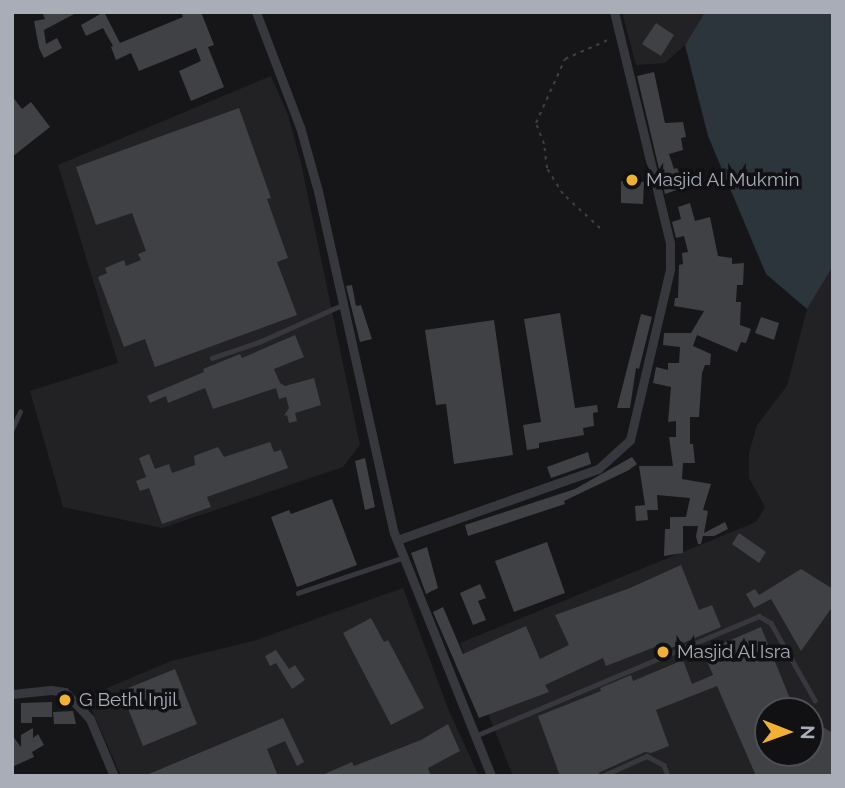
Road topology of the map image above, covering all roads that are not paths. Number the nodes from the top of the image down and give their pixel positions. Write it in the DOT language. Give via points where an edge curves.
graph roads {
  1 [pos="256,12"];
  2 [pos="614,12"];
  3 [pos="342,305"];
  4 [pos="212,358"];
  5 [pos="20,412"];
  6 [pos="12,429"];
  7 [pos="397,541"];
  8 [pos="402,558"];
  9 [pos="299,593"];
  10 [pos="12,694"];
  11 [pos="813,697"];
  12 [pos="474,736"];
  13 [pos="114,776"];
  14 [pos="491,776"];
  15 [pos="602,776"];
  16 [pos="668,776"];
  1 -- 3 [label="street" via="300,127"];
  2 -- 7 [label="street" via="670,243 670,269 630,440 598,469"];
  3 -- 4 [label="lane"];
  3 -- 7 [label="street"];
  5 -- 6 [label="lane"];
  7 -- 8 [label="street"];
  8 -- 9 [label="lane"];
  8 -- 12 [label="street"];
  10 -- 13 [label="street" via="65,692 90,719"];
  11 -- 12 [label="lane" via="771,623 759,616"];
  12 -- 14 [label="street"];
  15 -- 16 [label="lane" via="647,756 664,765"];
}
